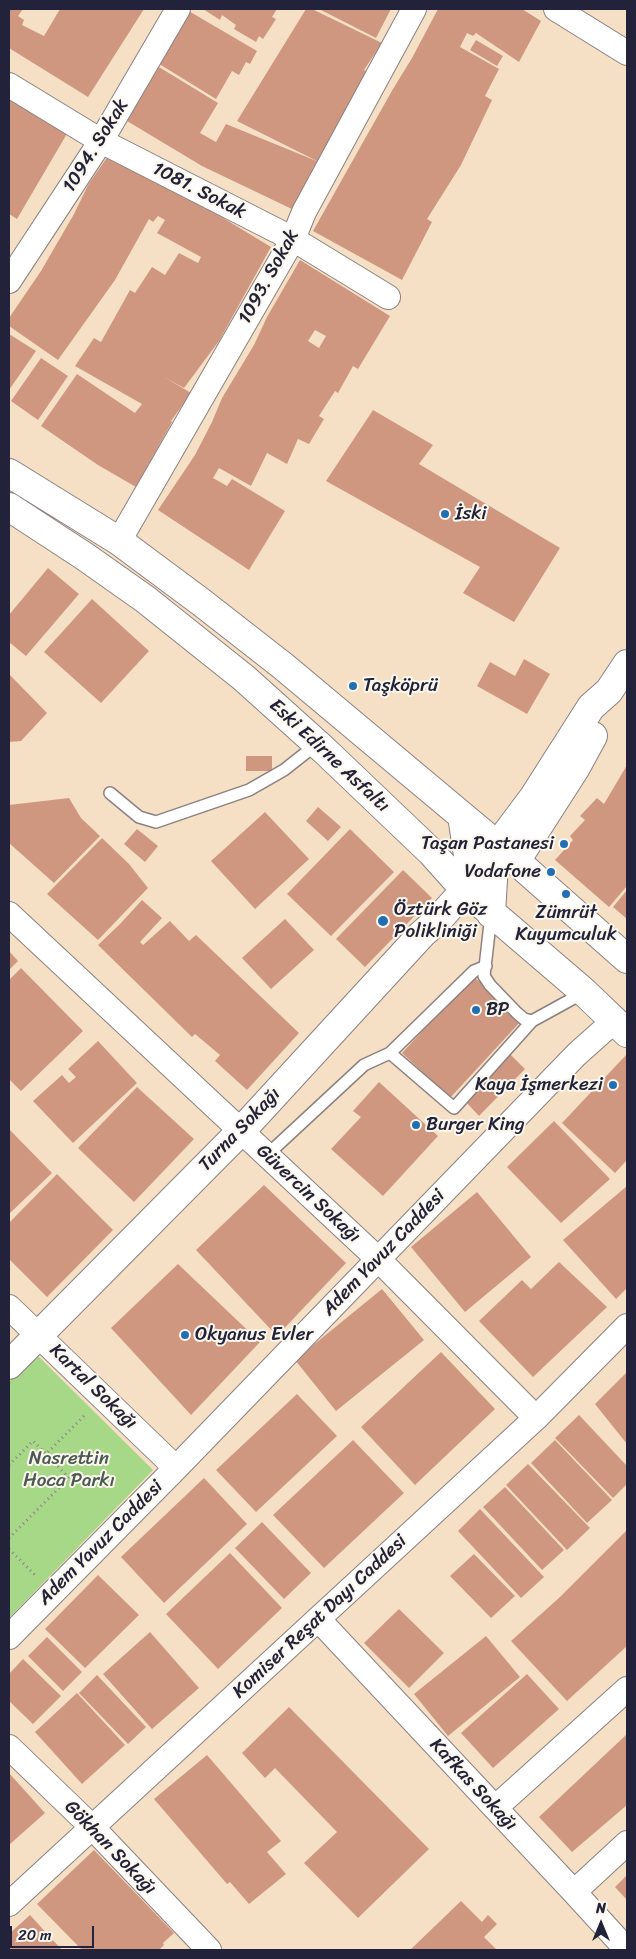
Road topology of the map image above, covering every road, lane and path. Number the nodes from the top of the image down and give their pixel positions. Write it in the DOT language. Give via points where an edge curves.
graph roads {
  1 [pos="178,9"];
  2 [pos="414,9"];
  3 [pos="556,9"];
  4 [pos="627,53"];
  5 [pos="9,85"];
  6 [pos="101,141"];
  7 [pos="292,238"];
  8 [pos="9,280"];
  9 [pos="388,297"];
  10 [pos="9,473"];
  11 [pos="9,507"];
  12 [pos="120,542"];
  13 [pos="627,664"];
  14 [pos="618,692"];
  15 [pos="317,743"];
  16 [pos="110,793"];
  17 [pos="462,816"];
  18 [pos="507,854"];
  19 [pos="465,890"];
  20 [pos="9,914"];
  21 [pos="491,914"];
  22 [pos="627,959"];
  23 [pos="486,966"];
  24 [pos="584,992"];
  25 [pos="532,1021"];
  26 [pos="620,1027"];
  27 [pos="390,1053"];
  28 [pos="241,1131"];
  29 [pos="267,1155"];
  30 [pos="378,1258"];
  31 [pos="9,1307"];
  32 [pos="627,1326"];
  33 [pos="38,1335"];
  34 [pos="9,1365"];
  35 [pos="103,1397"];
  36 [pos="536,1418"];
  37 [pos="46,1454"];
  38 [pos="9,1465"];
  39 [pos="176,1468"];
  40 [pos="9,1538"];
  41 [pos="9,1549"];
  42 [pos="52,1593"];
  43 [pos="318,1619"];
  44 [pos="9,1637"];
  45 [pos="627,1689"];
  46 [pos="9,1747"];
  47 [pos="495,1808"];
  48 [pos="92,1827"];
  49 [pos="627,1843"];
  50 [pos="574,1892"];
  51 [pos="9,1904"];
  52 [pos="209,1950"];
  53 [pos="627,1950"];
  1 -- 6 [label="street, 1094. Sokak"];
  2 -- 7 [label="street, 1093. Sokak"];
  3 -- 4 [label="street"];
  5 -- 6 [label="street, 1081. Sokak"];
  6 -- 7 [label="street, 1081. Sokak"];
  6 -- 8 [label="street, 1094. Sokak"];
  7 -- 9 [label="street, 1081. Sokak"];
  7 -- 12 [label="street, 1093. Sokak"];
  10 -- 12 [label="main road, Eski Edirne Asfaltı"];
  11 -- 15 [label="main road, Eski Edirne Asfaltı" via="145,599 244,678"];
  12 -- 17 [label="main road, Eski Edirne Asfaltı" via="283,666"];
  13 -- 14 [label="main road"];
  14 -- 18 [label="main road" via="591,707 538,790"];
  15 -- 16 [label="lane" via="284,770 249,790 156,822 138,817"];
  15 -- 19 [label="main road, Eski Edirne Asfaltı" via="431,852"];
  17 -- 18 [label="main road, Eski Edirne Asfaltı"];
  17 -- 19 [label="main road" via="468,855"];
  18 -- 21 [label="main road" via="494,863"];
  18 -- 22 [label="main road, Eski Edirne Asfaltı"];
  19 -- 21 [label="main road, Eski Edirne Asfaltı"];
  19 -- 28 [label="main road, Turna Sokağı"];
  20 -- 28 [label="street, Güvercin Sokağı"];
  21 -- 23 [label="lane"];
  21 -- 24 [label="main road, Eski Edirne Asfaltı"];
  23 -- 25 [label="lane" via="484,976 490,985 517,1013"];
  23 -- 27 [label="lane" via="474,971"];
  24 -- 25 [label="lane"];
  24 -- 26 [label="main road, Eski Edirne Asfaltı"];
  25 -- 27 [label="lane" via="454,1108"];
  26 -- 30 [label="street, Adem Yavuz Caddesi" via="577,1054"];
  27 -- 29 [label="lane" via="364,1065"];
  28 -- 29 [label="street, Güvercin Sokağı"];
  28 -- 33 [label="main road, Turna Sokağı"];
  29 -- 30 [label="street, Güvercin Sokağı"];
  30 -- 36 [label="street, Güvercin Sokağı"];
  30 -- 39 [label="street, Adem Yavuz Caddesi"];
  31 -- 33 [label="street, Kartal Sokağı"];
  32 -- 36 [label="street, Komiser Reşat Dayı Caddesi"];
  33 -- 34 [label="main road, Turna Sokağı"];
  33 -- 35 [label="street, Kartal Sokağı"];
  35 -- 37 [label="path"];
  35 -- 39 [label="street, Kartal Sokağı"];
  36 -- 43 [label="street, Komiser Reşat Dayı Caddesi"];
  37 -- 38 [label="path" via="33,1441"];
  37 -- 40 [label="path" via="69,1478"];
  39 -- 42 [label="street, Adem Yavuz Caddesi"];
  41 -- 42 [label="path"];
  42 -- 44 [label="street, Adem Yavuz Caddesi"];
  43 -- 47 [label="street, Kafkas Sokağı"];
  43 -- 48 [label="street, Komiser Reşat Dayı Caddesi"];
  45 -- 47 [label="street"];
  46 -- 48 [label="street, Gökhan Sokağı"];
  47 -- 50 [label="street, Kafkas Sokağı"];
  48 -- 51 [label="street, Komiser Reşat Dayı Caddesi"];
  48 -- 52 [label="street, Gökhan Sokağı"];
  49 -- 50 [label="street"];
  50 -- 53 [label="street, Kafkas Sokağı"];
}
